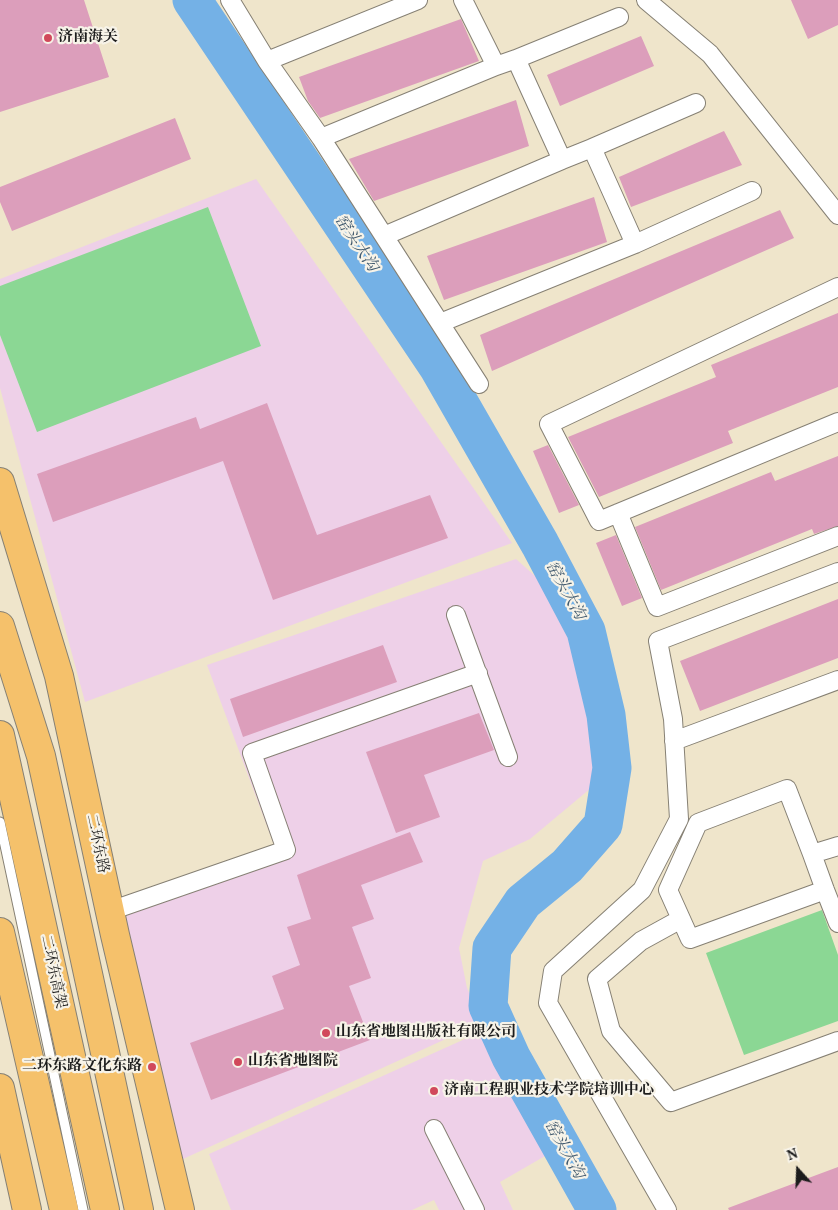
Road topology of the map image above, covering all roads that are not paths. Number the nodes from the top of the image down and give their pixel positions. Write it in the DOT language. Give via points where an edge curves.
graph roads {
  1 [pos="230,0"];
  2 [pos="418,0"];
  3 [pos="463,0"];
  4 [pos="646,0"];
  5 [pos="619,17"];
  6 [pos="516,59"];
  7 [pos="267,61"];
  8 [pos="496,66"];
  9 [pos="696,103"];
  10 [pos="321,138"];
  11 [pos="592,148"];
  12 [pos="562,160"];
  13 [pos="752,192"];
  14 [pos="838,215"];
  15 [pos="384,236"];
  16 [pos="635,244"];
  17 [pos="838,287"];
  18 [pos="440,323"];
  19 [pos="479,384"];
  20 [pos="838,422"];
  21 [pos="0,482"];
  22 [pos="618,513"];
  23 [pos="838,536"];
  24 [pos="838,572"];
  25 [pos="456,615"];
  26 [pos="0,626"];
  27 [pos="478,673"];
  28 [pos="838,680"];
  29 [pos="0,735"];
  30 [pos="674,741"];
  31 [pos="508,757"];
  32 [pos="0,822"];
  33 [pos="838,846"];
  34 [pos="812,854"];
  35 [pos="825,890"];
  36 [pos="110,911"];
  37 [pos="681,919"];
  38 [pos="838,923"];
  39 [pos="0,932"];
  40 [pos="838,1041"];
  41 [pos="0,1088"];
  42 [pos="434,1129"];
  43 [pos="27,1210"];
  44 [pos="64,1210"];
  45 [pos="83,1210"];
  46 [pos="105,1210"];
  47 [pos="139,1210"];
  48 [pos="180,1210"];
  49 [pos="475,1210"];
  50 [pos="667,1210"];
  1 -- 7 [label="street"];
  2 -- 7 [label="street"];
  3 -- 8 [label="street"];
  4 -- 14 [label="street" via="710,54"];
  5 -- 6 [label="street"];
  6 -- 8 [label="street"];
  6 -- 12 [label="street"];
  7 -- 10 [label="street"];
  8 -- 10 [label="street"];
  9 -- 11 [label="street"];
  10 -- 15 [label="street"];
  11 -- 12 [label="street"];
  11 -- 16 [label="street"];
  12 -- 15 [label="street"];
  13 -- 16 [label="street"];
  15 -- 18 [label="street"];
  16 -- 18 [label="street"];
  17 -- 22 [label="street" via="549,424 599,521"];
  18 -- 19 [label="street"];
  20 -- 22 [label="street"];
  21 -- 36 [label="highway, 二环东路" via="59,676"];
  22 -- 23 [label="street" via="657,607"];
  24 -- 30 [label="street" via="658,641"];
  25 -- 27 [label="street"];
  26 -- 47 [label="highway" via="40,756"];
  27 -- 31 [label="street"];
  27 -- 36 [label="street" via="252,753 286,850"];
  28 -- 30 [label="street"];
  29 -- 46 [label="highway, 二环东高架"];
  30 -- 50 [label="street" via="679,819 642,890 553,971 548,1003"];
  32 -- 45 [label="lane"];
  33 -- 34 [label="street"];
  34 -- 35 [label="street"];
  34 -- 37 [label="street" via="787,789 698,823 668,890"];
  35 -- 37 [label="street" via="690,939"];
  35 -- 38 [label="street"];
  36 -- 48 [label="highway, 二环东路"];
  37 -- 40 [label="street" via="641,941 597,979 610,1031 672,1102"];
  39 -- 44 [label="highway"];
  41 -- 43 [label="highway"];
  42 -- 49 [label="street"];
}
